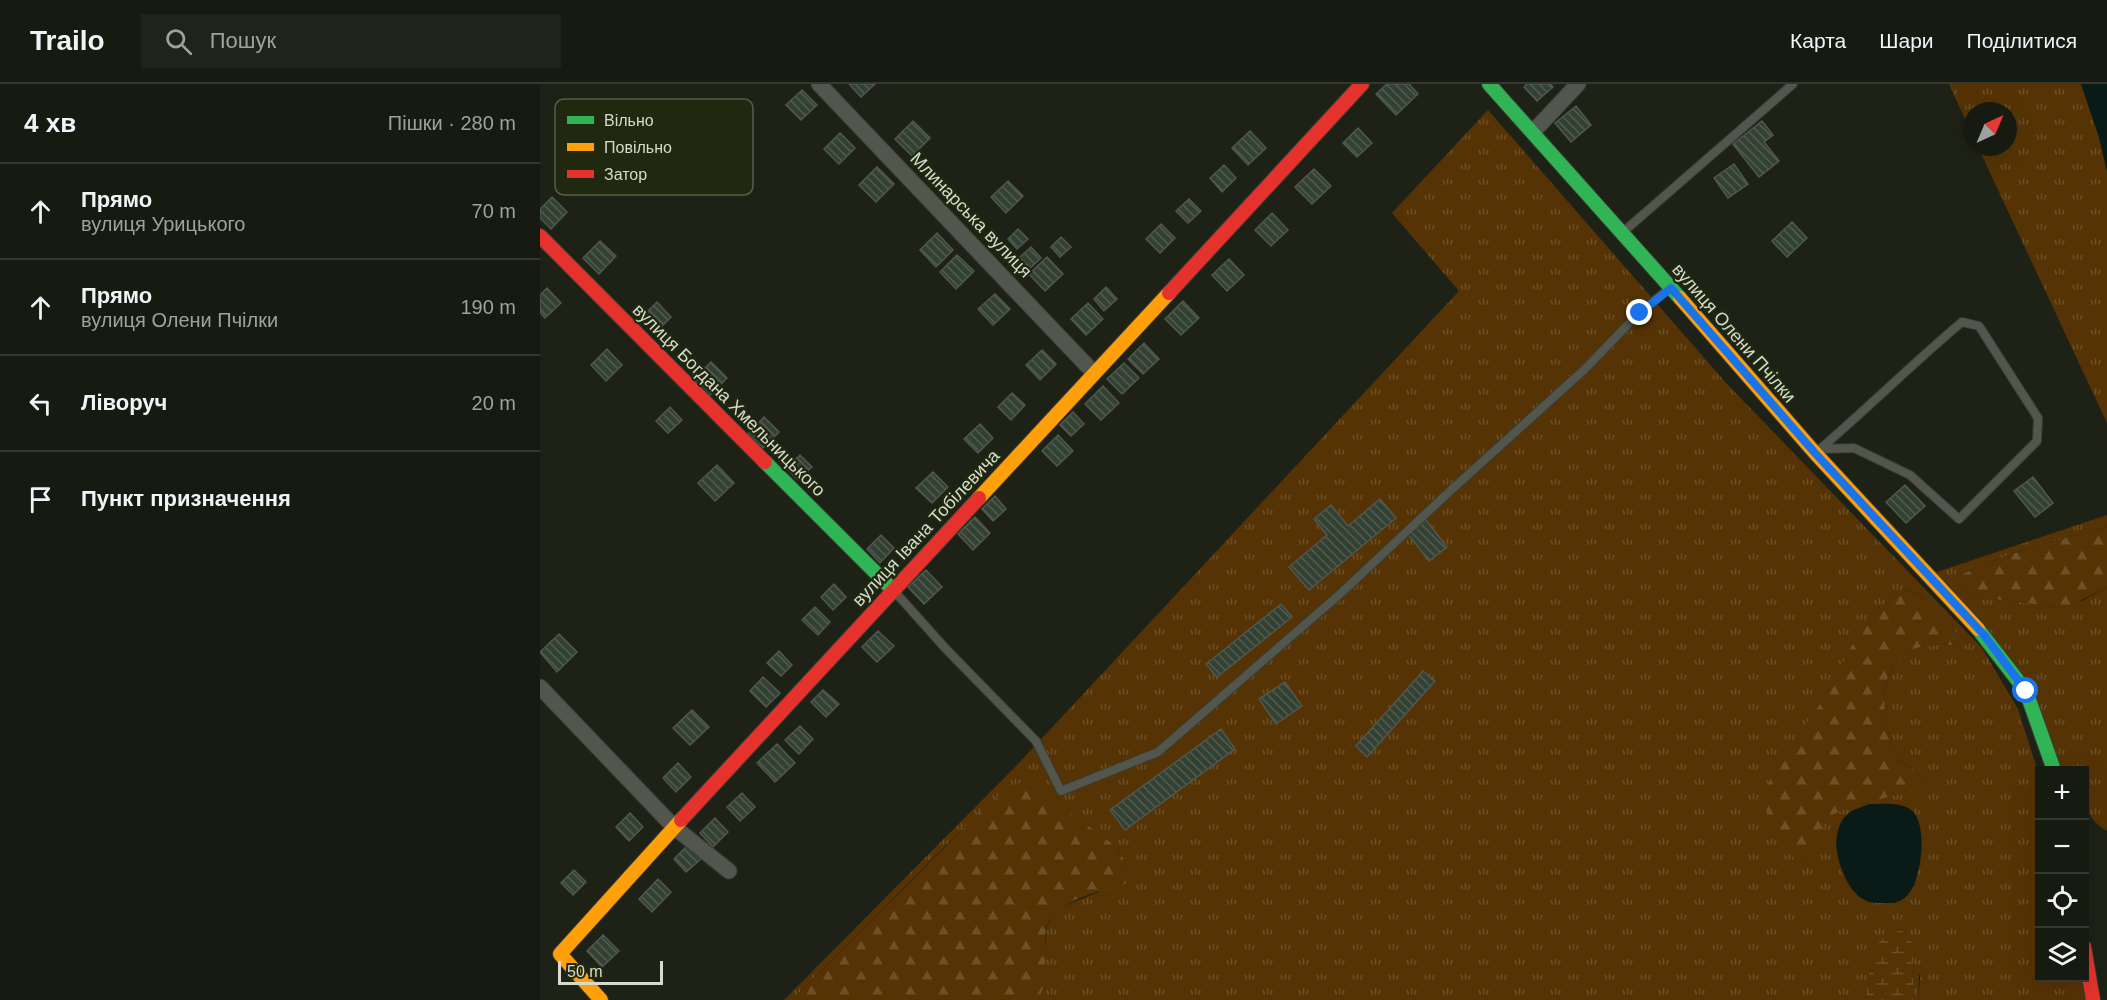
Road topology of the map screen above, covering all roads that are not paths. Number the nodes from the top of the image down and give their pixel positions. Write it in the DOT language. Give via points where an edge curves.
graph roads {
  1 [pos="819,84"];
  2 [pos="1362,84"];
  3 [pos="1490,84"];
  4 [pos="1578,84"];
  5 [pos="1793,84"];
  6 [pos="1533,132"];
  7 [pos="1621,234"];
  8 [pos="540,236"];
  9 [pos="1671,288"];
  10 [pos="1094,373"];
  11 [pos="1817,451"];
  12 [pos="893,590"];
  13 [pos="540,687"];
  14 [pos="2052,766"];
  15 [pos="674,827"];
  16 [pos="729,871"];
  17 [pos="2089,974"];
  18 [pos="601,1000"];
  19 [pos="2093,1000"];
  1 -- 10 [label="street, Млинарська вулиця"];
  2 -- 10 [label="street, вулиця Івана Тобілевича"];
  3 -- 6 [label="street, вулиця Олени Пчілки"];
  4 -- 6 [label="street"];
  5 -- 7 [label="lane"];
  6 -- 7 [label="street, вулиця Олени Пчілки"];
  7 -- 9 [label="street, вулиця Олени Пчілки"];
  8 -- 12 [label="street, вулиця Богдана Хмельницького"];
  9 -- 11 [label="street, вулиця Олени Пчілки"];
  9 -- 12 [label="lane" via="1340,594 1158,752 1061,791 1036,741"];
  10 -- 12 [label="street, вулиця Івана Тобілевича"];
  11 -- 11 [label="lane" via="1962,322 1979,326 2038,418 2037,441 1959,519 1910,475 1854,448"];
  11 -- 14 [label="street, вулиця Олени Пчілки" via="1984,635 2026,691"];
  12 -- 15 [label="street, вулиця Івана Тобілевича"];
  13 -- 15 [label="street"];
  15 -- 16 [label="street"];
  15 -- 18 [label="street, вулиця Івана Тобілевича" via="560,954"];
  17 -- 19 [label="street"];
}
